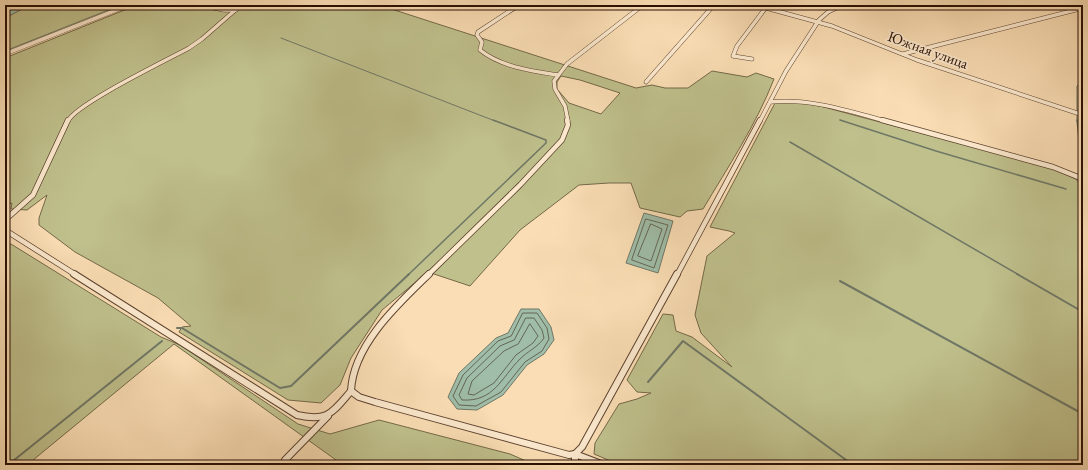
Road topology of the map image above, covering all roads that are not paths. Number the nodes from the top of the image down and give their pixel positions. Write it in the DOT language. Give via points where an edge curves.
graph roads {
  1 [pos="129,5"];
  2 [pos="200,5"];
  3 [pos="241,5"];
  4 [pos="404,5"];
  5 [pos="519,5"];
  6 [pos="642,5"];
  7 [pos="714,5"];
  8 [pos="843,5"];
  9 [pos="766,6"];
  10 [pos="399,8"];
  11 [pos="1083,8"];
  12 [pos="236,10"];
  13 [pos="818,22"];
  14 [pos="5,54"];
  15 [pos="903,54"];
  16 [pos="752,59"];
  17 [pos="558,75"];
  18 [pos="646,82"];
  19 [pos="770,102"];
  20 [pos="1082,115"];
  21 [pos="1083,179"];
  22 [pos="5,220"];
  23 [pos="5,230"];
  24 [pos="351,390"];
  25 [pos="329,415"];
  26 [pos="575,454"];
  27 [pos="285,460"];
  28 [pos="575,465"];
  29 [pos="604,465"];
  1 -- 14 [label="street"];
  2 -- 12 [label="street"];
  3 -- 12 [label="street"];
  4 -- 10 [label="street"];
  5 -- 17 [label="street" via="478,32 482,44 480,50 484,55"];
  6 -- 17 [label="street" via="567,64"];
  7 -- 18 [label="street"];
  8 -- 13 [label="street" via="828,12"];
  9 -- 13 [label="street, Южная улица"];
  9 -- 16 [label="street" via="733,56"];
  11 -- 15 [label="street"];
  12 -- 22 [label="street" via="189,48 94,98 70,116 33,195"];
  13 -- 15 [label="street, Южная улица"];
  13 -- 19 [label="street" via="786,71"];
  15 -- 20 [label="street, Южная улица"];
  17 -- 24 [label="street" via="554,81 555,88 565,106 568,125 562,140 379,324 358,364 350,383"];
  19 -- 21 [label="street" via="810,102 838,108 1053,167"];
  19 -- 26 [label="street" via="582,447"];
  23 -- 25 [label="street" via="297,415 312,419"];
  24 -- 25 [label="street"];
  24 -- 26 [label="street" via="359,397 375,402 569,455"];
  25 -- 27 [label="street"];
  26 -- 28 [label="street"];
  26 -- 29 [label="street"];
}
